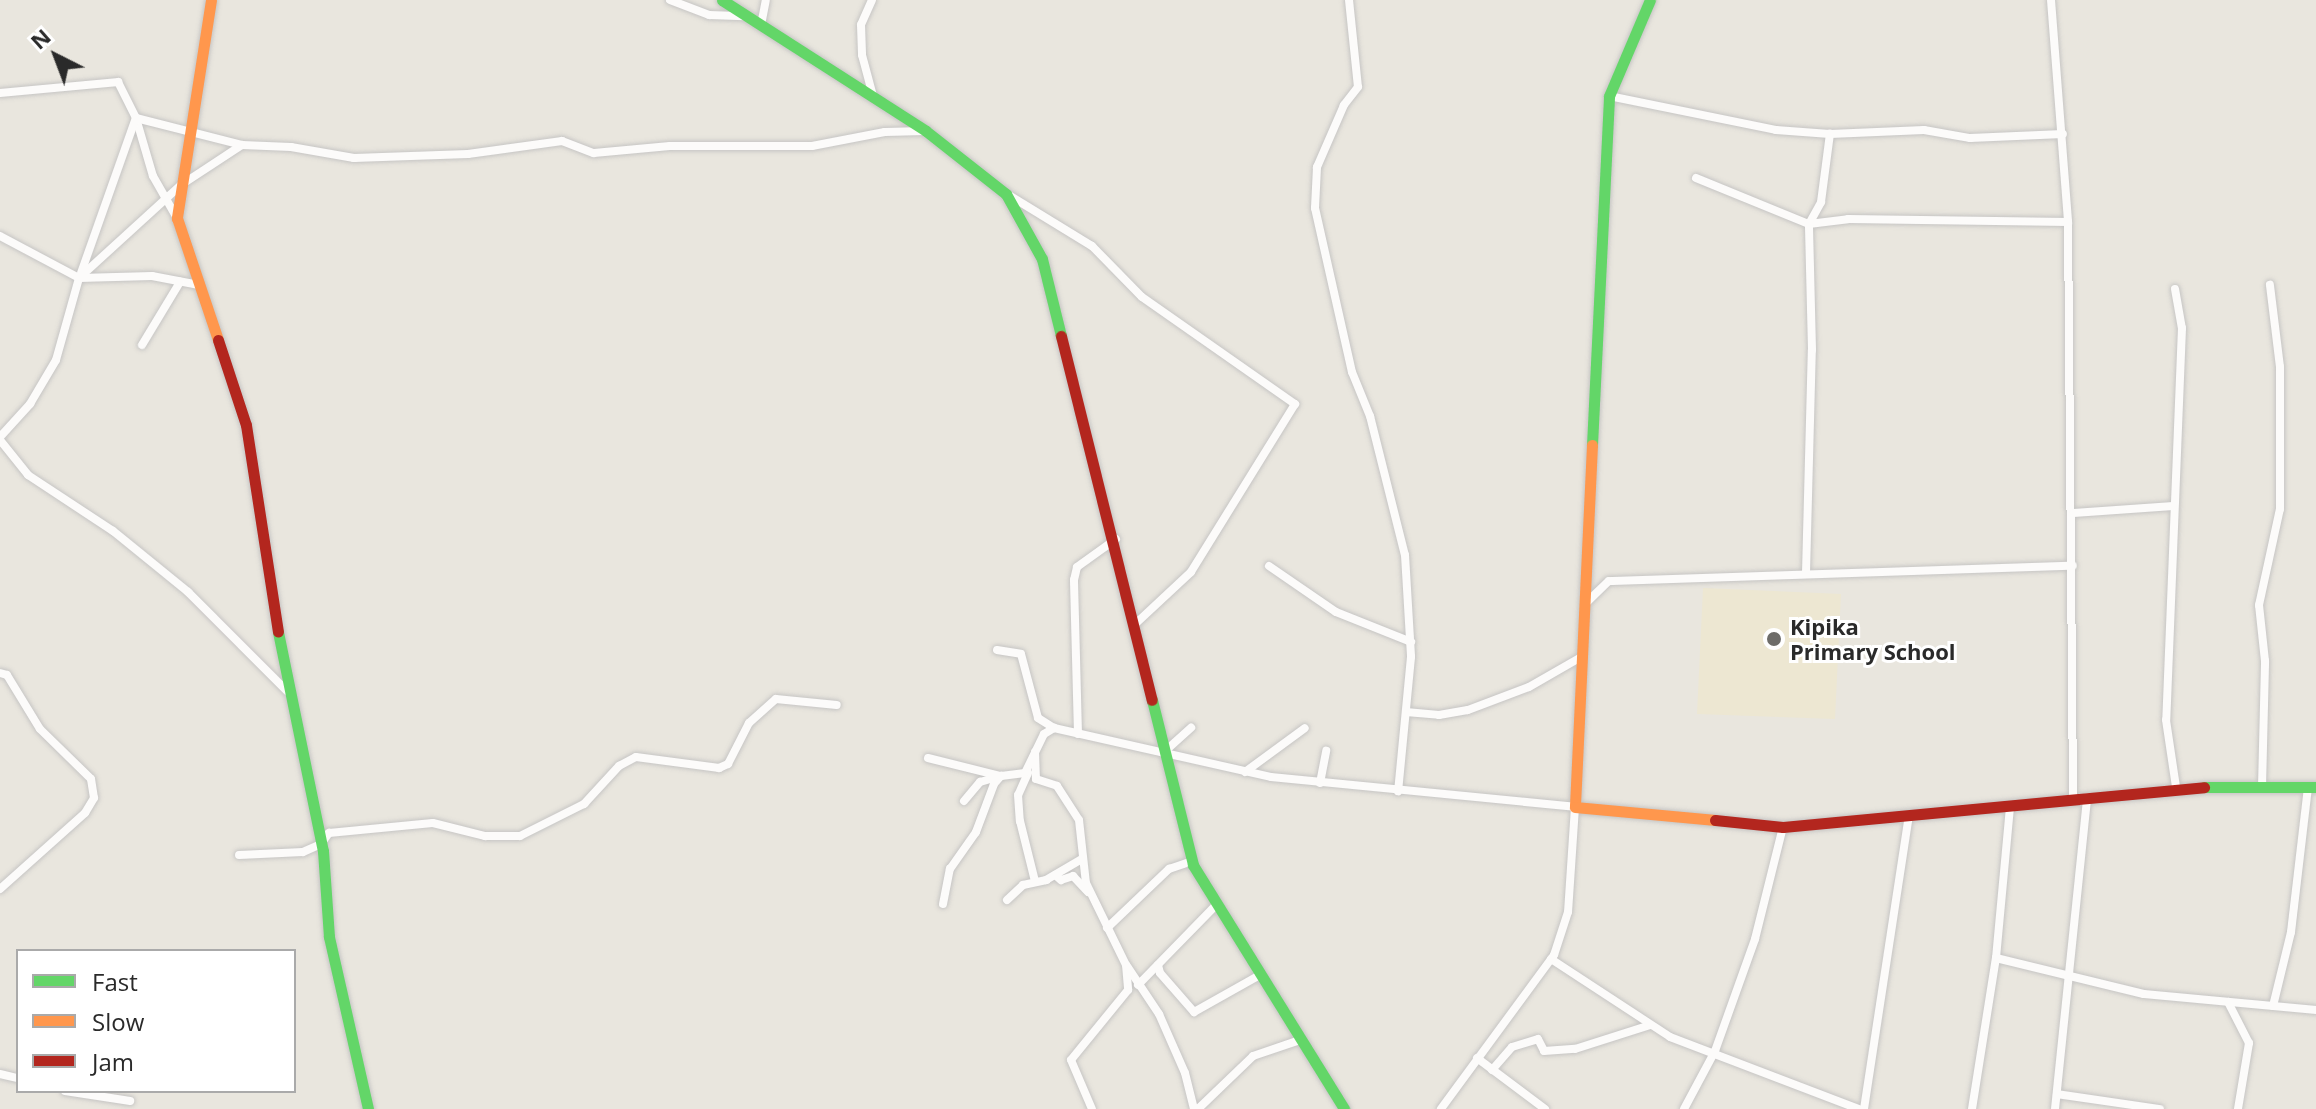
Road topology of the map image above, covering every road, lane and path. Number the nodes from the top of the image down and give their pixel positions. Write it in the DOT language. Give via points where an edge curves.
graph roads {
  1 [pos="670,0"];
  2 [pos="722,0"];
  3 [pos="766,0"];
  4 [pos="872,0"];
  5 [pos="1349,0"];
  6 [pos="1650,0"];
  7 [pos="2051,0"];
  8 [pos="213,2"];
  9 [pos="746,16"];
  10 [pos="761,25"];
  11 [pos="0,93"];
  12 [pos="873,96"];
  13 [pos="1609,96"];
  14 [pos="136,118"];
  15 [pos="926,131"];
  16 [pos="1830,134"];
  17 [pos="2063,134"];
  18 [pos="189,135"];
  19 [pos="242,145"];
  20 [pos="1696,178"];
  21 [pos="181,185"];
  22 [pos="1006,194"];
  23 [pos="165,199"];
  24 [pos="177,218"];
  25 [pos="2068,222"];
  26 [pos="1809,224"];
  27 [pos="0,236"];
  28 [pos="79,278"];
  29 [pos="180,282"];
  30 [pos="199,285"];
  31 [pos="2270,285"];
  32 [pos="2175,289"];
  33 [pos="142,345"];
  34 [pos="0,438"];
  35 [pos="2173,506"];
  36 [pos="2074,513"];
  37 [pos="1116,539"];
  38 [pos="1269,566"];
  39 [pos="2073,566"];
  40 [pos="1806,573"];
  41 [pos="1587,602"];
  42 [pos="1133,626"];
  43 [pos="1411,642"];
  44 [pos="997,650"];
  45 [pos="1583,656"];
  46 [pos="0,673"];
  47 [pos="287,691"];
  48 [pos="837,705"];
  49 [pos="1406,712"];
  50 [pos="1054,728"];
  51 [pos="1191,728"];
  52 [pos="1305,728"];
  53 [pos="1078,734"];
  54 [pos="1326,751"];
  55 [pos="1035,752"];
  56 [pos="1163,754"];
  57 [pos="928,758"];
  58 [pos="1025,773"];
  59 [pos="1244,773"];
  60 [pos="1001,776"];
  61 [pos="1036,779"];
  62 [pos="1320,783"];
  63 [pos="2176,787"];
  64 [pos="2262,787"];
  65 [pos="2312,787"];
  66 [pos="1398,791"];
  67 [pos="2087,798"];
  68 [pos="2073,800"];
  69 [pos="964,801"];
  70 [pos="2010,806"];
  71 [pos="1575,807"];
  72 [pos="1909,815"];
  73 [pos="317,824"];
  74 [pos="1783,827"];
  75 [pos="329,833"];
  76 [pos="321,844"];
  77 [pos="239,855"];
  78 [pos="1082,859"];
  79 [pos="1192,861"];
  80 [pos="1055,875"];
  81 [pos="1035,881"];
  82 [pos="0,889"];
  83 [pos="1093,893"];
  84 [pos="1007,900"];
  85 [pos="943,904"];
  86 [pos="1217,904"];
  87 [pos="1107,928"];
  88 [pos="1996,958"];
  89 [pos="1551,959"];
  90 [pos="1126,965"];
  91 [pos="1158,965"];
  92 [pos="2067,972"];
  93 [pos="1260,975"];
  94 [pos="1138,985"];
  95 [pos="2228,1002"];
  96 [pos="2273,1006"];
  97 [pos="2316,1010"];
  98 [pos="1650,1025"];
  99 [pos="1300,1040"];
  100 [pos="1715,1051"];
  101 [pos="1477,1058"];
  102 [pos="1492,1070"];
  103 [pos="78,1093"];
  104 [pos="2057,1094"];
  105 [pos="130,1101"];
  106 [pos="368,1109"];
  107 [pos="1092,1109"];
  108 [pos="1196,1109"];
  109 [pos="1344,1109"];
  110 [pos="1441,1109"];
  111 [pos="1545,1109"];
  112 [pos="1684,1109"];
  113 [pos="1862,1109"];
  114 [pos="1972,1109"];
  115 [pos="2055,1109"];
  116 [pos="2160,1109"];
  117 [pos="2238,1109"];
  1 -- 9 [label="street" via="709,15"];
  2 -- 9 [label="street"];
  3 -- 10 [label="street"];
  4 -- 12 [label="street" via="861,25 862,55"];
  5 -- 43 [label="street" via="1358,87 1344,105 1317,167 1315,208 1352,372 1370,416 1405,555"];
  6 -- 13 [label="street"];
  7 -- 17 [label="street"];
  8 -- 18 [label="street"];
  9 -- 10 [label="street"];
  10 -- 12 [label="street"];
  11 -- 14 [label="street" via="118,82"];
  12 -- 15 [label="street"];
  13 -- 16 [label="street" via="1678,107 1730,124"];
  13 -- 41 [label="street"];
  14 -- 18 [label="street"];
  14 -- 23 [label="street"];
  14 -- 28 [label="street"];
  15 -- 19 [label="street" via="885,132 812,146 670,146 594,153 562,141 468,154 354,158"];
  15 -- 22 [label="street"];
  16 -- 17 [label="street"];
  16 -- 26 [label="street" via="1821,202"];
  17 -- 25 [label="street"];
  18 -- 19 [label="street"];
  18 -- 21 [label="street"];
  19 -- 21 [label="street"];
  20 -- 26 [label="street"];
  21 -- 23 [label="street"];
  21 -- 24 [label="street"];
  22 -- 37 [label="street" via="1042,259"];
  22 -- 42 [label="street" via="1092,246 1142,297 1295,404 1191,572"];
  23 -- 24 [label="street"];
  23 -- 28 [label="street"];
  24 -- 30 [label="street"];
  25 -- 26 [label="street" via="1848,219"];
  25 -- 36 [label="street"];
  26 -- 40 [label="street" via="1812,350"];
  27 -- 28 [label="street"];
  28 -- 29 [label="street" via="152,276"];
  28 -- 34 [label="street" via="56,360 30,404"];
  29 -- 30 [label="street"];
  29 -- 33 [label="street"];
  30 -- 47 [label="street" via="246,425"];
  31 -- 64 [label="street" via="2280,367 2280,509 2259,605 2265,661"];
  32 -- 35 [label="street" via="2182,328"];
  34 -- 47 [label="street" via="28,475 113,531 188,592"];
  35 -- 36 [label="street"];
  35 -- 63 [label="street" via="2166,720"];
  36 -- 39 [label="street"];
  37 -- 42 [label="street"];
  37 -- 53 [label="street" via="1077,567 1074,580"];
  38 -- 43 [label="street" via="1336,612"];
  39 -- 40 [label="street"];
  39 -- 68 [label="street"];
  40 -- 41 [label="street" via="1609,581"];
  41 -- 45 [label="street"];
  42 -- 56 [label="street"];
  43 -- 49 [label="street"];
  44 -- 50 [label="street" via="1021,654 1038,718"];
  45 -- 49 [label="street" via="1529,687 1468,710 1439,715"];
  45 -- 71 [label="street"];
  46 -- 82 [label="street" via="7,675 40,729 91,779 94,798 85,813"];
  47 -- 73 [label="street"];
  48 -- 75 [label="street" via="776,699 749,723 728,764 719,768 636,757 619,766 584,804 520,836 485,836 433,823"];
  49 -- 66 [label="street"];
  50 -- 53 [label="street"];
  50 -- 55 [label="street" via="1044,734"];
  51 -- 56 [label="street"];
  52 -- 59 [label="street"];
  53 -- 56 [label="street"];
  54 -- 62 [label="street"];
  55 -- 58 [label="street"];
  55 -- 61 [label="street"];
  56 -- 59 [label="street"];
  56 -- 79 [label="street"];
  57 -- 60 [label="street"];
  58 -- 60 [label="street"];
  58 -- 61 [label="street"];
  58 -- 81 [label="street" via="1018,795 1020,821"];
  59 -- 62 [label="street"];
  60 -- 69 [label="street" via="980,782"];
  60 -- 85 [label="street" via="976,832 950,869"];
  61 -- 78 [label="street" via="1057,786 1079,820"];
  62 -- 66 [label="street"];
  63 -- 64 [label="street"];
  63 -- 67 [label="street"];
  64 -- 65 [label="street"];
  65 -- 96 [label="street" via="2291,932"];
  66 -- 71 [label="street"];
  67 -- 68 [label="street"];
  67 -- 92 [label="street"];
  68 -- 70 [label="street"];
  70 -- 72 [label="street"];
  70 -- 88 [label="street"];
  71 -- 74 [label="street"];
  71 -- 89 [label="street" via="1568,912"];
  72 -- 74 [label="street"];
  72 -- 113 [label="street"];
  73 -- 75 [label="street"];
  73 -- 76 [label="street"];
  74 -- 100 [label="street" via="1755,939"];
  75 -- 76 [label="street"];
  76 -- 77 [label="street" via="292,853"];
  76 -- 106 [label="street" via="329,937"];
  78 -- 80 [label="street"];
  78 -- 83 [label="street"];
  79 -- 86 [label="street"];
  79 -- 87 [label="street" via="1169,869"];
  80 -- 81 [label="street"];
  80 -- 83 [label="street" via="1061,880 1073,876"];
  81 -- 84 [label="street"];
  83 -- 87 [label="street"];
  86 -- 91 [label="street"];
  86 -- 93 [label="street"];
  87 -- 90 [label="street"];
  88 -- 92 [label="street"];
  88 -- 114 [label="street"];
  89 -- 98 [label="street"];
  89 -- 101 [label="street"];
  90 -- 94 [label="street"];
  90 -- 107 [label="street" via="1128,990 1071,1060"];
  91 -- 93 [label="street" via="1194,1012"];
  91 -- 94 [label="street"];
  92 -- 95 [label="street" via="2144,994"];
  92 -- 104 [label="street"];
  93 -- 99 [label="street"];
  94 -- 108 [label="street" via="1180,1061"];
  95 -- 96 [label="street"];
  95 -- 117 [label="street" via="2249,1043"];
  96 -- 97 [label="street"];
  98 -- 100 [label="street"];
  98 -- 102 [label="street" via="1575,1049 1544,1051 1538,1039 1512,1047"];
  99 -- 108 [label="street" via="1253,1056"];
  99 -- 109 [label="street"];
  100 -- 112 [label="street"];
  100 -- 113 [label="street"];
  101 -- 102 [label="street"];
  101 -- 110 [label="street"];
  102 -- 111 [label="street"];
  103 -- 105 [label="street"];
  104 -- 115 [label="street"];
  104 -- 116 [label="street"];
}
